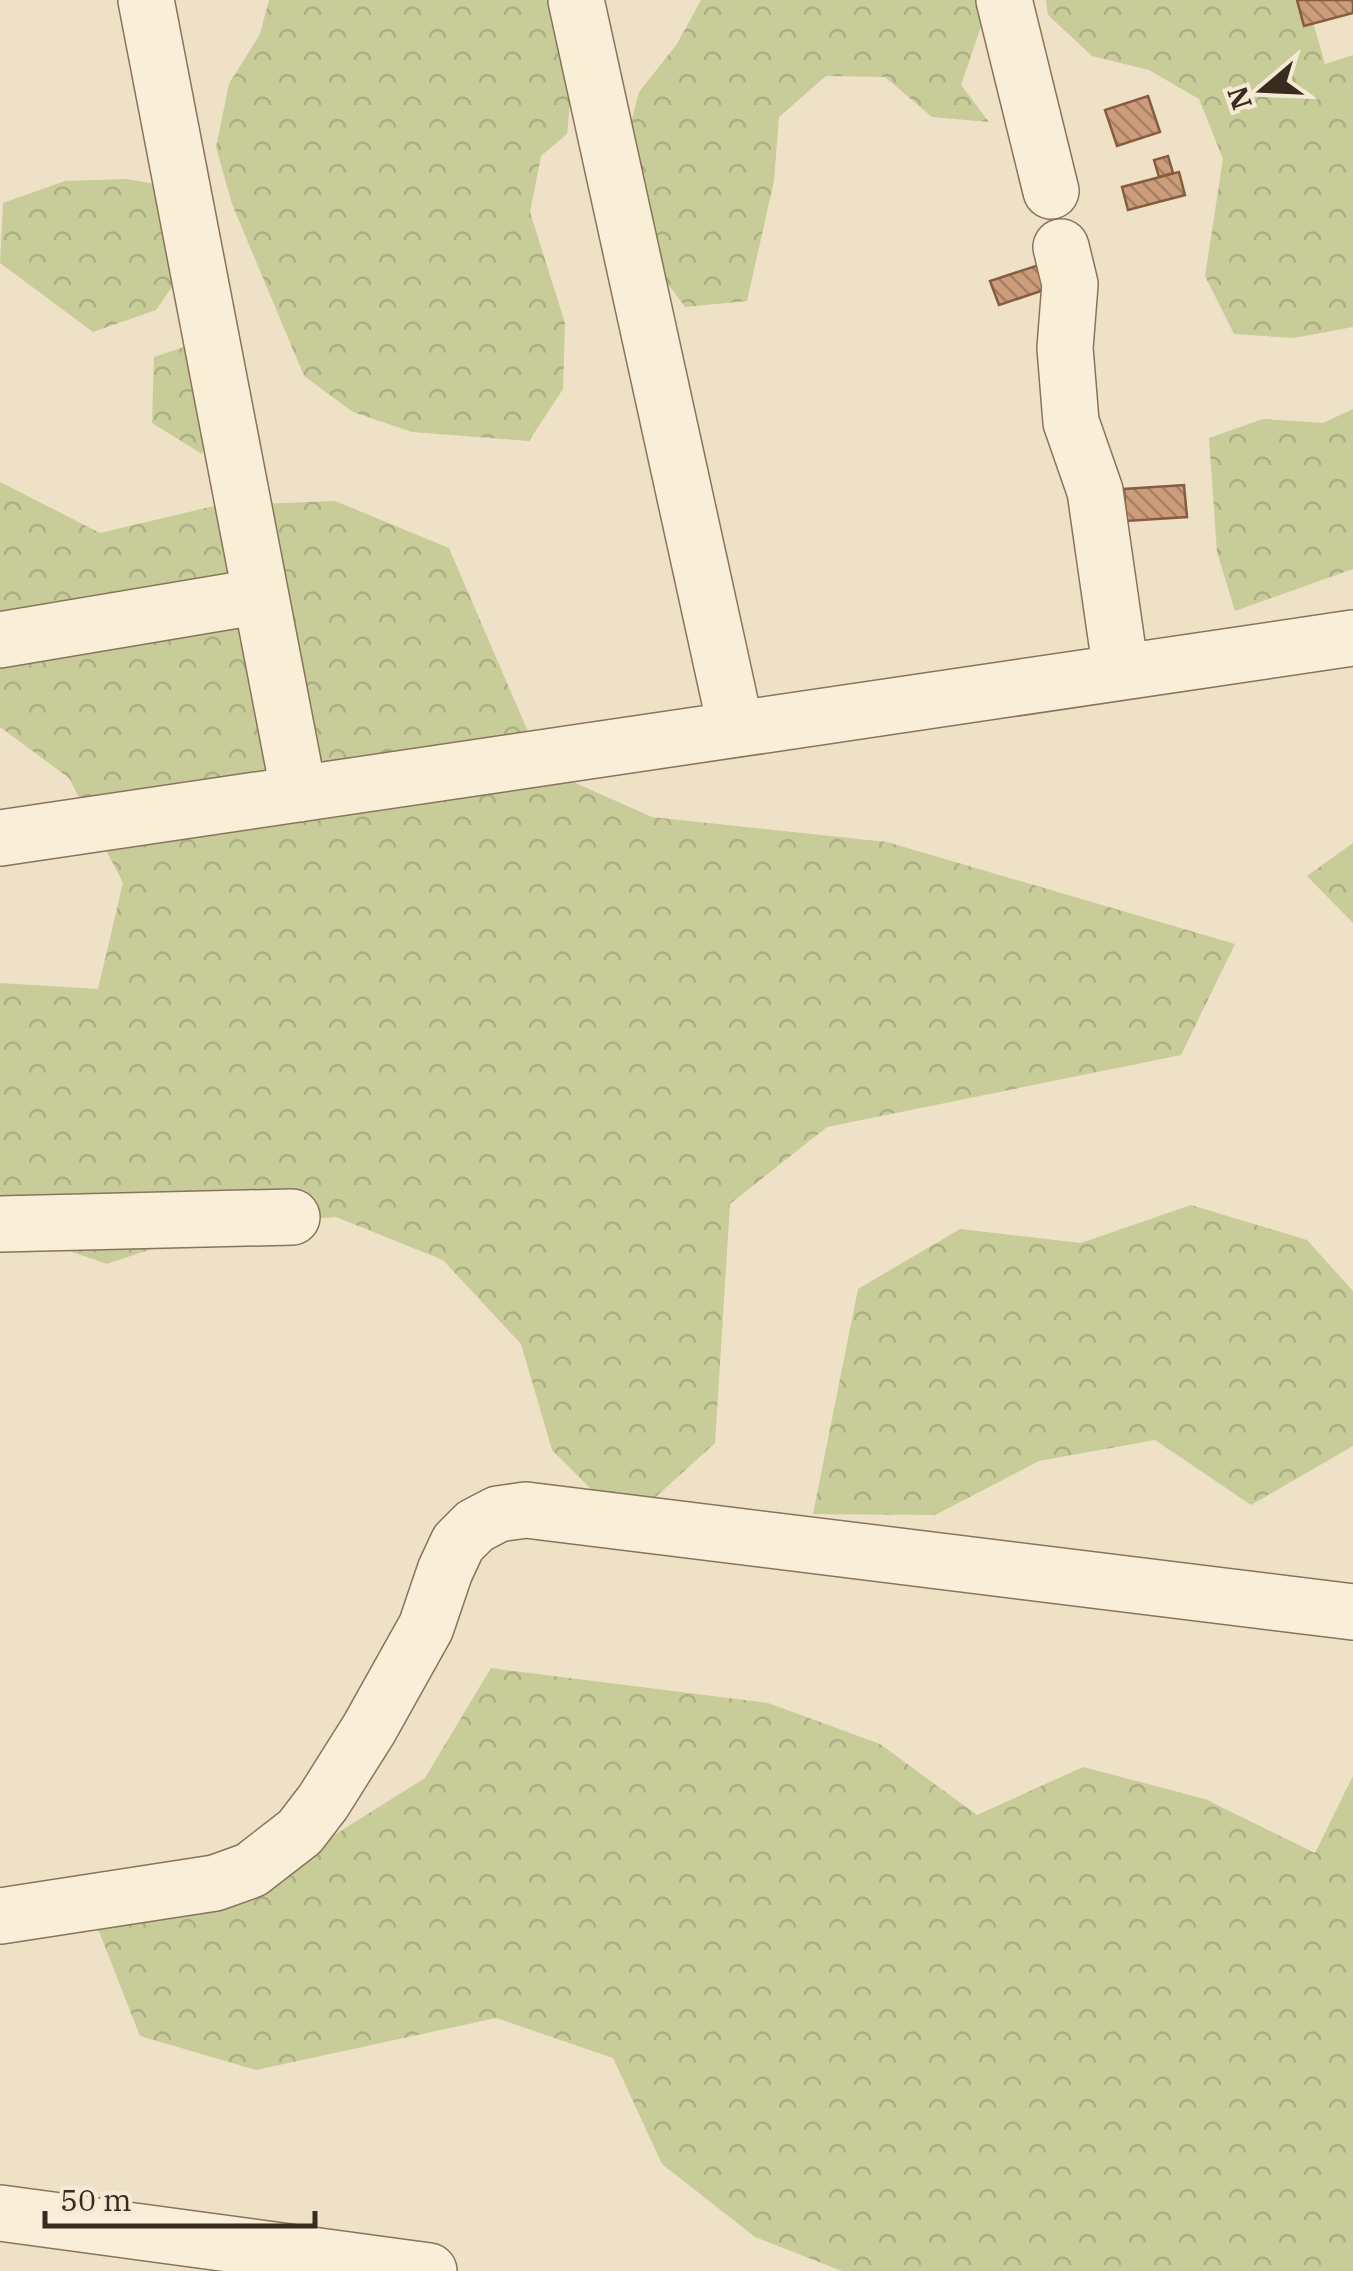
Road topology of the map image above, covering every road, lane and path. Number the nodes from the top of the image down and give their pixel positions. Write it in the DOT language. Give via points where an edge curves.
graph roads {
  1 [pos="146,0"];
  2 [pos="576,0"];
  3 [pos="1004,0"];
  4 [pos="1051,192"];
  5 [pos="1061,247"];
  6 [pos="261,596"];
  7 [pos="1353,638"];
  8 [pos="0,640"];
  9 [pos="1121,672"];
  10 [pos="736,730"];
  11 [pos="299,794"];
  12 [pos="0,838"];
  13 [pos="292,1217"];
  14 [pos="0,1224"];
  15 [pos="1353,1612"];
  16 [pos="0,1916"];
  17 [pos="0,2213"];
  18 [pos="359,2266"];
  19 [pos="429,2271"];
  1 -- 6 [label="street"];
  2 -- 10 [label="street"];
  3 -- 4 [label="street"];
  5 -- 9 [label="street" via="1070,284 1065,348 1071,422 1095,491"];
  6 -- 8 [label="street"];
  6 -- 11 [label="street"];
  7 -- 9 [label="street"];
  9 -- 10 [label="street"];
  10 -- 11 [label="street"];
  11 -- 12 [label="street"];
  13 -- 14 [label="street"];
  15 -- 16 [label="street" via="526,1510 498,1514 458,1543 426,1627 370,1729 300,1832 251,1870 214,1883"];
  17 -- 18 [label="street"];
  18 -- 19 [label="street"];
}
